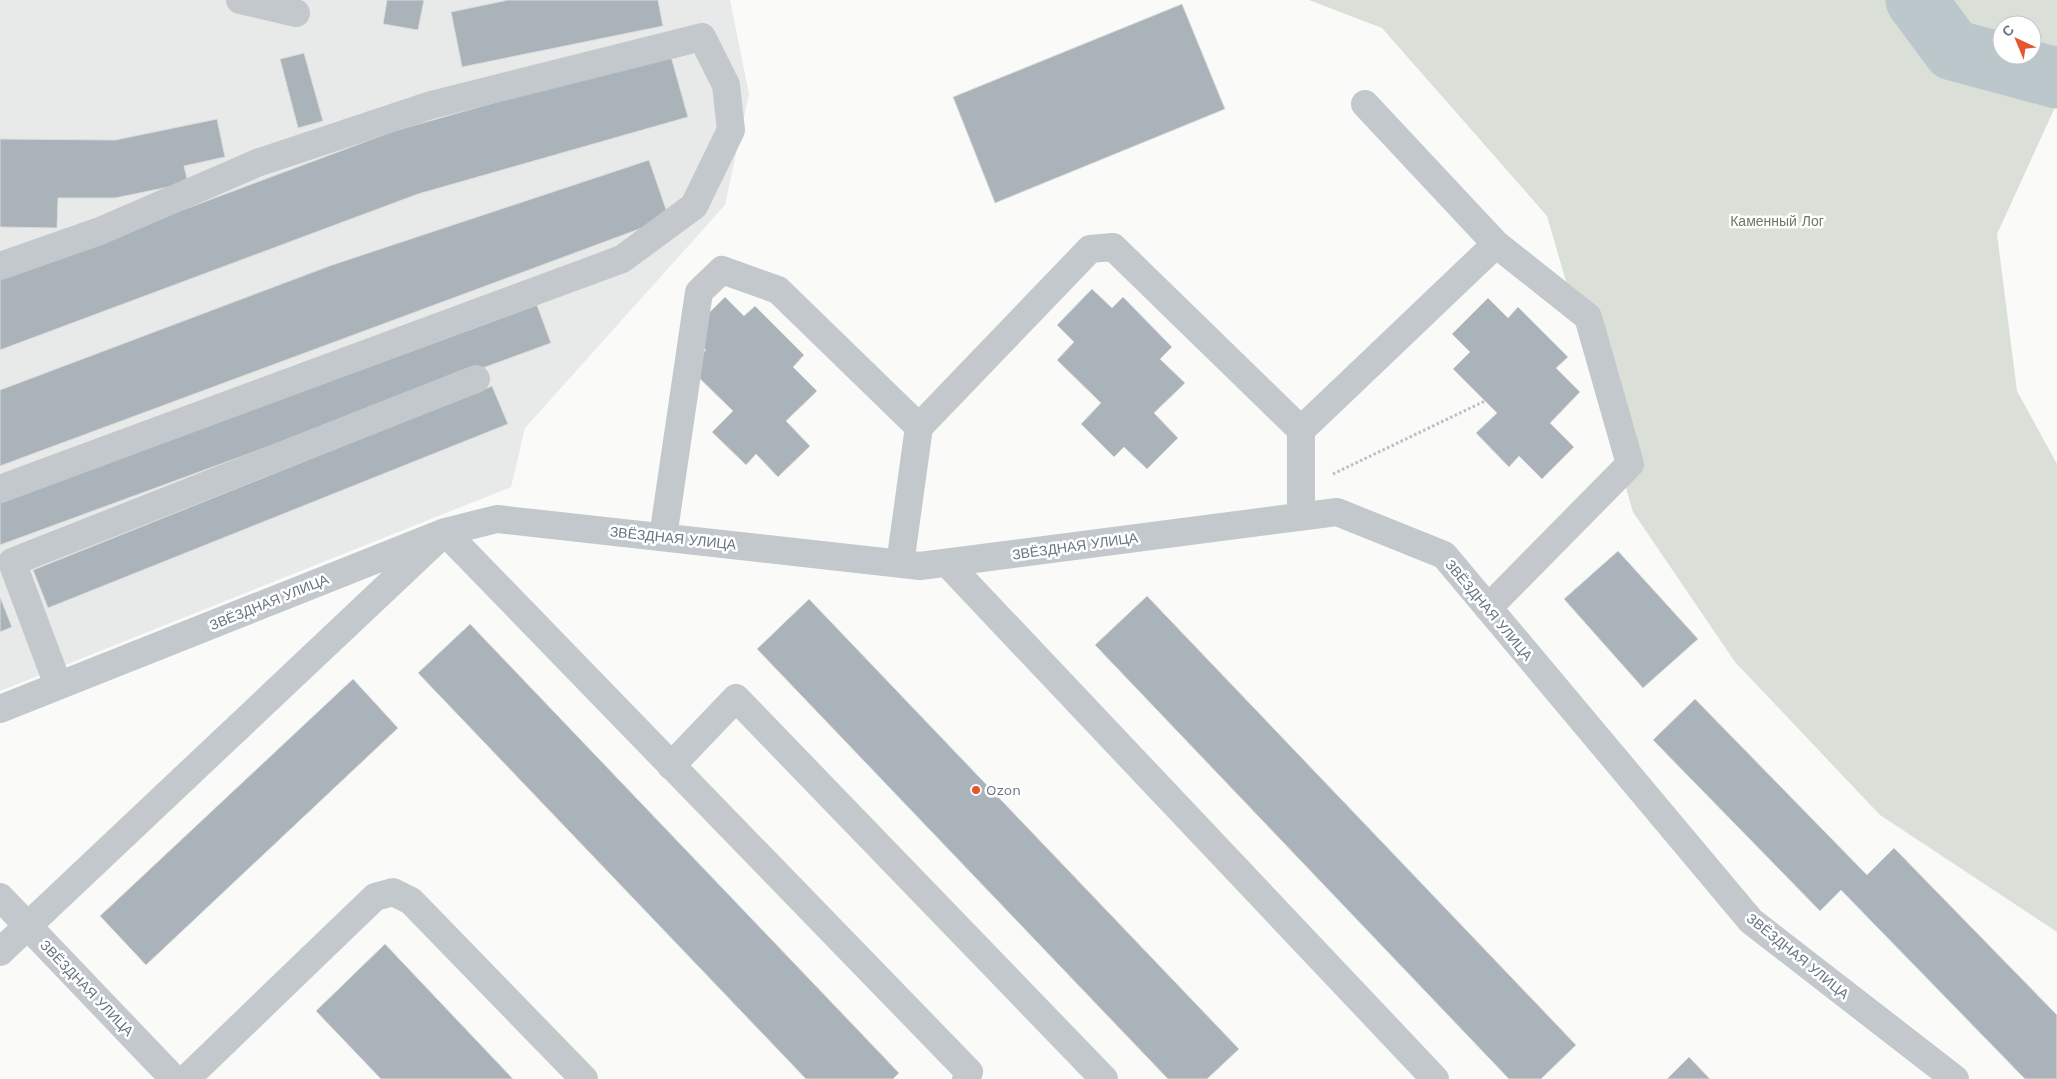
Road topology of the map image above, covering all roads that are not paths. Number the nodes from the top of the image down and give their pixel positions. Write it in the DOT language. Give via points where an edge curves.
graph roads {
  1 [pos="240,0"];
  2 [pos="296,12"];
  3 [pos="1365,104"];
  4 [pos="1496,244"];
  5 [pos="0,266"];
  6 [pos="476,379"];
  7 [pos="919,427"];
  8 [pos="1301,430"];
  9 [pos="0,489"];
  10 [pos="1301,516"];
  11 [pos="445,532"];
  12 [pos="663,537"];
  13 [pos="947,563"];
  14 [pos="900,564"];
  15 [pos="1488,608"];
  16 [pos="58,685"];
  17 [pos="0,708"];
  18 [pos="671,766"];
  19 [pos="0,897"];
  20 [pos="27,926"];
  21 [pos="0,952"];
  22 [pos="174,1079"];
  23 [pos="186,1079"];
  24 [pos="584,1079"];
  25 [pos="966,1079"];
  26 [pos="1104,1079"];
  27 [pos="1434,1079"];
  28 [pos="1955,1079"];
  1 -- 2 [label="street"];
  3 -- 4 [label="street"];
  4 -- 8 [label="street"];
  4 -- 15 [label="street" via="1588,317 1630,464"];
  5 -- 9 [label="street" via="100,230 257,163 431,105 702,37 726,84 732,130 694,206 622,259"];
  6 -- 16 [label="street" via="12,562"];
  7 -- 8 [label="street" via="1090,249 1113,247"];
  7 -- 12 [label="street" via="778,290 722,270 699,292"];
  7 -- 14 [label="street"];
  8 -- 10 [label="street"];
  10 -- 13 [label="street, ЗВЁЗДНАЯ УЛИЦА"];
  10 -- 15 [label="street, ЗВЁЗДНАЯ УЛИЦА" via="1337,512 1444,555"];
  11 -- 12 [label="street, ЗВЁЗДНАЯ УЛИЦА" via="497,519"];
  11 -- 16 [label="street, ЗВЁЗДНАЯ УЛИЦА"];
  11 -- 18 [label="street"];
  11 -- 20 [label="street"];
  12 -- 14 [label="street, ЗВЁЗДНАЯ УЛИЦА"];
  13 -- 14 [label="street, ЗВЁЗДНАЯ УЛИЦА"];
  13 -- 27 [label="street"];
  15 -- 28 [label="street, ЗВЁЗДНАЯ УЛИЦА" via="1751,922"];
  16 -- 17 [label="street, ЗВЁЗДНАЯ УЛИЦА"];
  18 -- 25 [label="street" via="969,1072"];
  18 -- 26 [label="street" via="736,698"];
  19 -- 20 [label="street, ЗВЁЗДНАЯ УЛИЦА"];
  20 -- 21 [label="street"];
  20 -- 22 [label="street, ЗВЁЗДНАЯ УЛИЦА"];
  23 -- 24 [label="street" via="375,897 393,892 411,901"];
}
